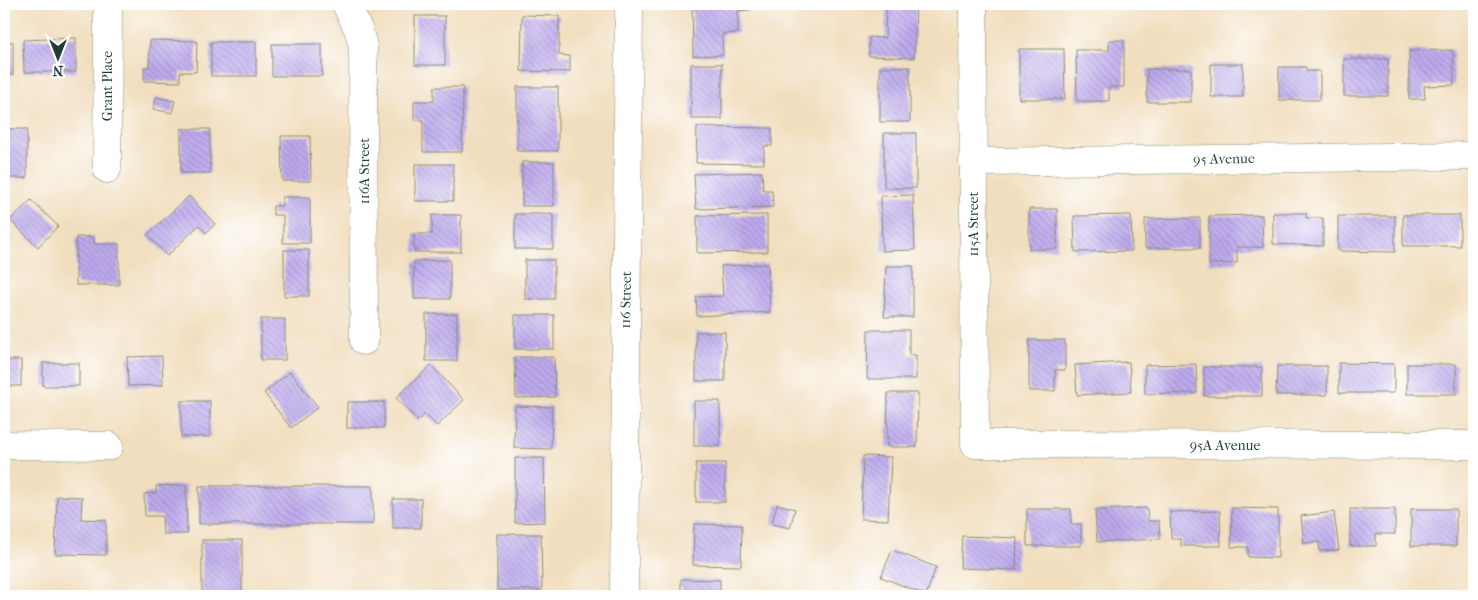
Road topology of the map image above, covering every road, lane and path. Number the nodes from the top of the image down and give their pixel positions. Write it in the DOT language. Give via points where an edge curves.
graph roads {
  1 [pos="108,4"];
  2 [pos="346,4"];
  3 [pos="629,4"];
  4 [pos="973,4"];
  5 [pos="1474,156"];
  6 [pos="973,162"];
  7 [pos="107,169"];
  8 [pos="364,341"];
  9 [pos="975,444"];
  10 [pos="4,445"];
  11 [pos="1474,445"];
  12 [pos="108,446"];
  13 [pos="624,596"];
  1 -- 7 [label="street, Grant Place"];
  2 -- 8 [label="street, 116A Street" via="363,46"];
  3 -- 13 [label="street, 116 Street"];
  4 -- 6 [label="street, 115A Street"];
  5 -- 6 [label="street, 95 Avenue"];
  6 -- 9 [label="street, 115A Street"];
  9 -- 11 [label="street, 95A Avenue"];
  10 -- 12 [label="street"];
}
